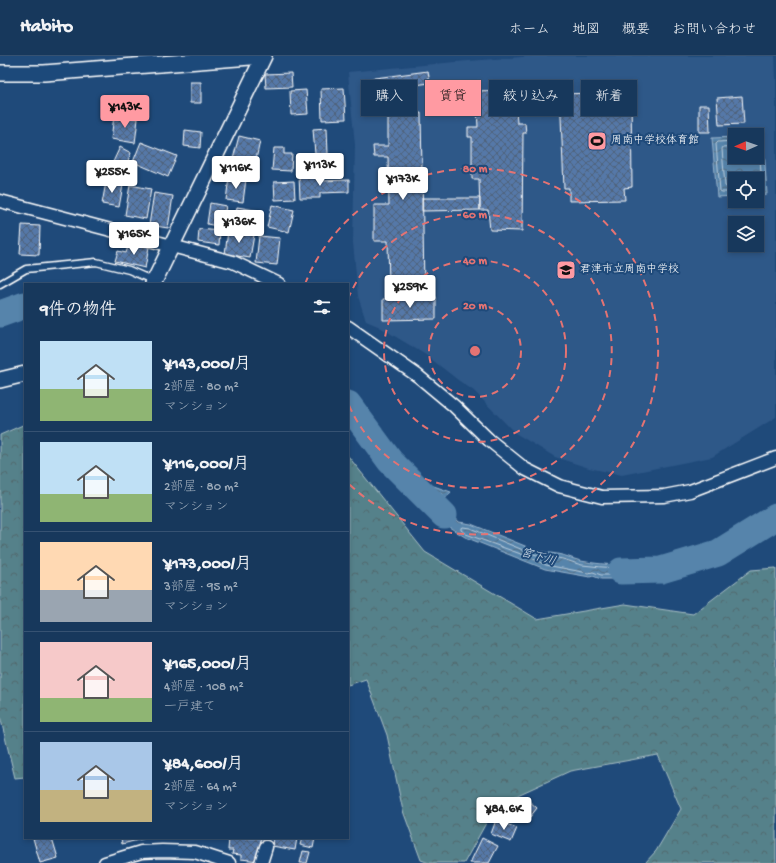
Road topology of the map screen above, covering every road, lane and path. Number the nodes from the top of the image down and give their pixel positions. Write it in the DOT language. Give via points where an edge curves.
graph roads {
  1 [pos="263,56"];
  2 [pos="0,73"];
  3 [pos="0,201"];
  4 [pos="170,246"];
  5 [pos="154,282"];
  6 [pos="277,283"];
  7 [pos="0,284"];
  8 [pos="349,328"];
  9 [pos="24,374"];
  10 [pos="0,380"];
  11 [pos="776,458"];
  12 [pos="266,847"];
  13 [pos="140,858"];
  14 [pos="105,863"];
  15 [pos="229,863"];
  16 [pos="261,863"];
  1 -- 2 [label="street" via="44,73"];
  1 -- 4 [label="street"];
  3 -- 4 [label="street"];
  4 -- 5 [label="street"];
  4 -- 6 [label="street" via="233,262"];
  5 -- 7 [label="lane" via="129,270 96,262 26,270"];
  8 -- 11 [label="street" via="418,376 525,469 559,486 602,497 664,496 690,491"];
  9 -- 10 [label="street"];
  12 -- 16 [label="street"];
  13 -- 14 [label="street"];
  13 -- 15 [label="street" via="195,852"];
}
